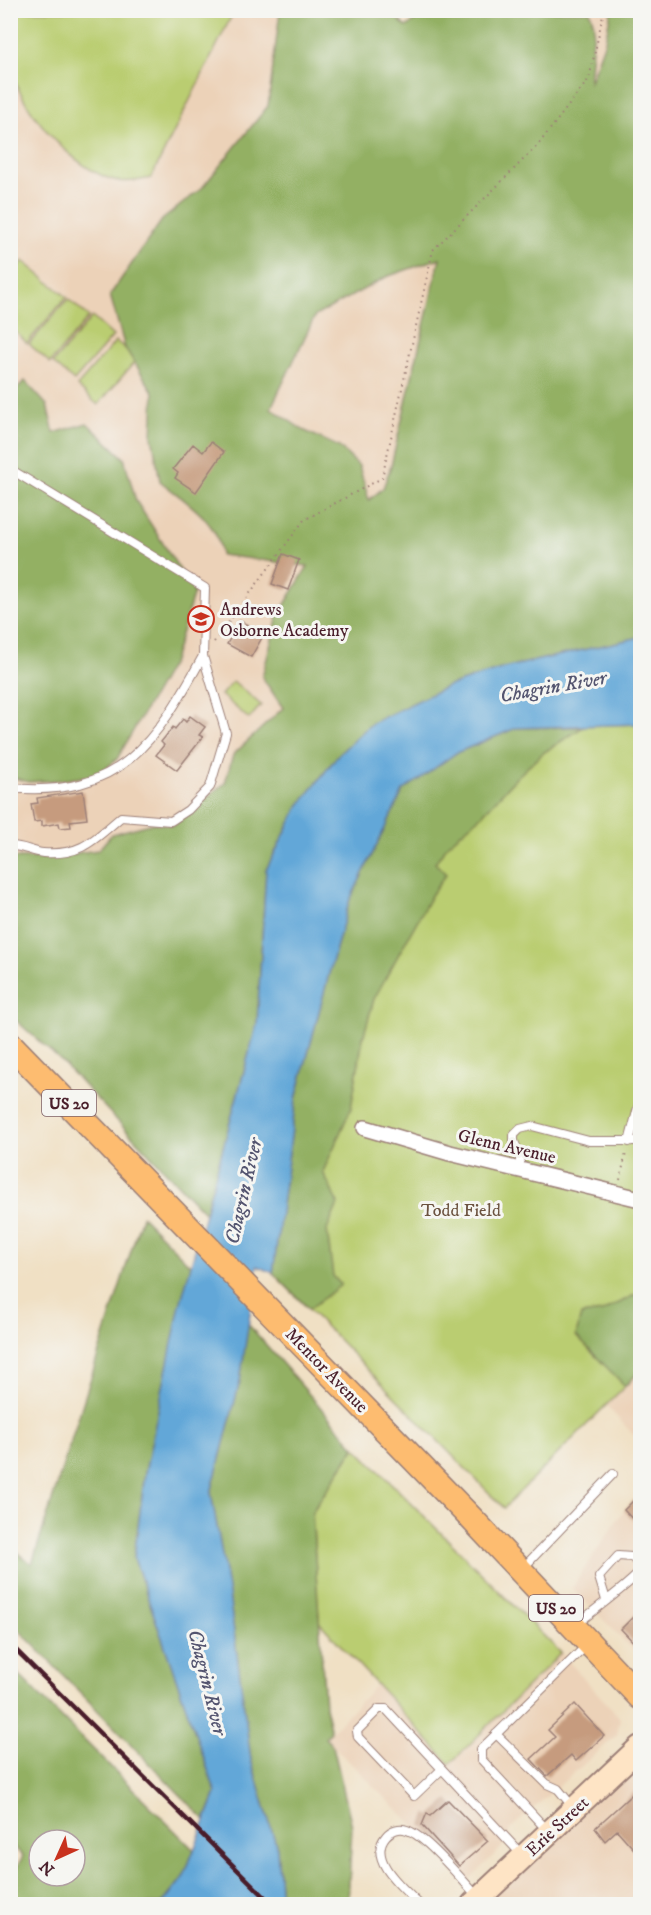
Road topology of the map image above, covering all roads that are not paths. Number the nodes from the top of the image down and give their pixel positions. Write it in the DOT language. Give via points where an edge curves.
graph roads {
  1 [pos="10,469"];
  2 [pos="203,656"];
  3 [pos="10,788"];
  4 [pos="10,846"];
  5 [pos="10,1044"];
  6 [pos="640,1077"];
  7 [pos="365,1128"];
  8 [pos="640,1141"];
  9 [pos="629,1142"];
  10 [pos="520,1169"];
  11 [pos="640,1199"];
  12 [pos="613,1474"];
  13 [pos="640,1566"];
  14 [pos="520,1570"];
  15 [pos="640,1572"];
  16 [pos="606,1600"];
  17 [pos="582,1635"];
  18 [pos="640,1697"];
  19 [pos="496,1734"];
  20 [pos="640,1747"];
  21 [pos="441,1770"];
  22 [pos="575,1809"];
  23 [pos="549,1832"];
  24 [pos="524,1857"];
  25 [pos="476,1901"];
  26 [pos="419,1905"];
  1 -- 2 [label="lane" via="205,588"];
  2 -- 3 [label="lane" via="172,713 127,764 95,781 33,790"];
  2 -- 4 [label="lane" via="226,733 210,787 188,810 171,821 121,817 84,848 66,853 40,853"];
  5 -- 14 [label="main road, Mentor Avenue / US 20"];
  6 -- 9 [label="lane" via="640,1100"];
  7 -- 10 [label="street, Glenn Avenue"];
  8 -- 9 [label="lane"];
  9 -- 10 [label="lane" via="589,1141 532,1126 514,1135"];
  10 -- 11 [label="street, Glenn Avenue"];
  12 -- 14 [label="lane"];
  13 -- 16 [label="lane" via="632,1557 618,1556 599,1577"];
  14 -- 17 [label="main road, Mentor Avenue / US 20"];
  15 -- 16 [label="lane"];
  16 -- 17 [label="lane"];
  17 -- 18 [label="main road, Mentor Avenue / US 20"];
  17 -- 19 [label="lane"];
  19 -- 22 [label="lane"];
  19 -- 23 [label="lane" via="481,1749 481,1759"];
  20 -- 22 [label="street, Erie Street"];
  21 -- 21 [label="lane" via="386,1709 379,1709 357,1731 358,1737 414,1796"];
  21 -- 24 [label="lane"];
  22 -- 23 [label="street, Erie Street"];
  23 -- 24 [label="street, Erie Street"];
  24 -- 25 [label="street, Erie Street"];
  25 -- 26 [label="lane" via="430,1846 408,1830 398,1829 382,1841 383,1863"];
}
